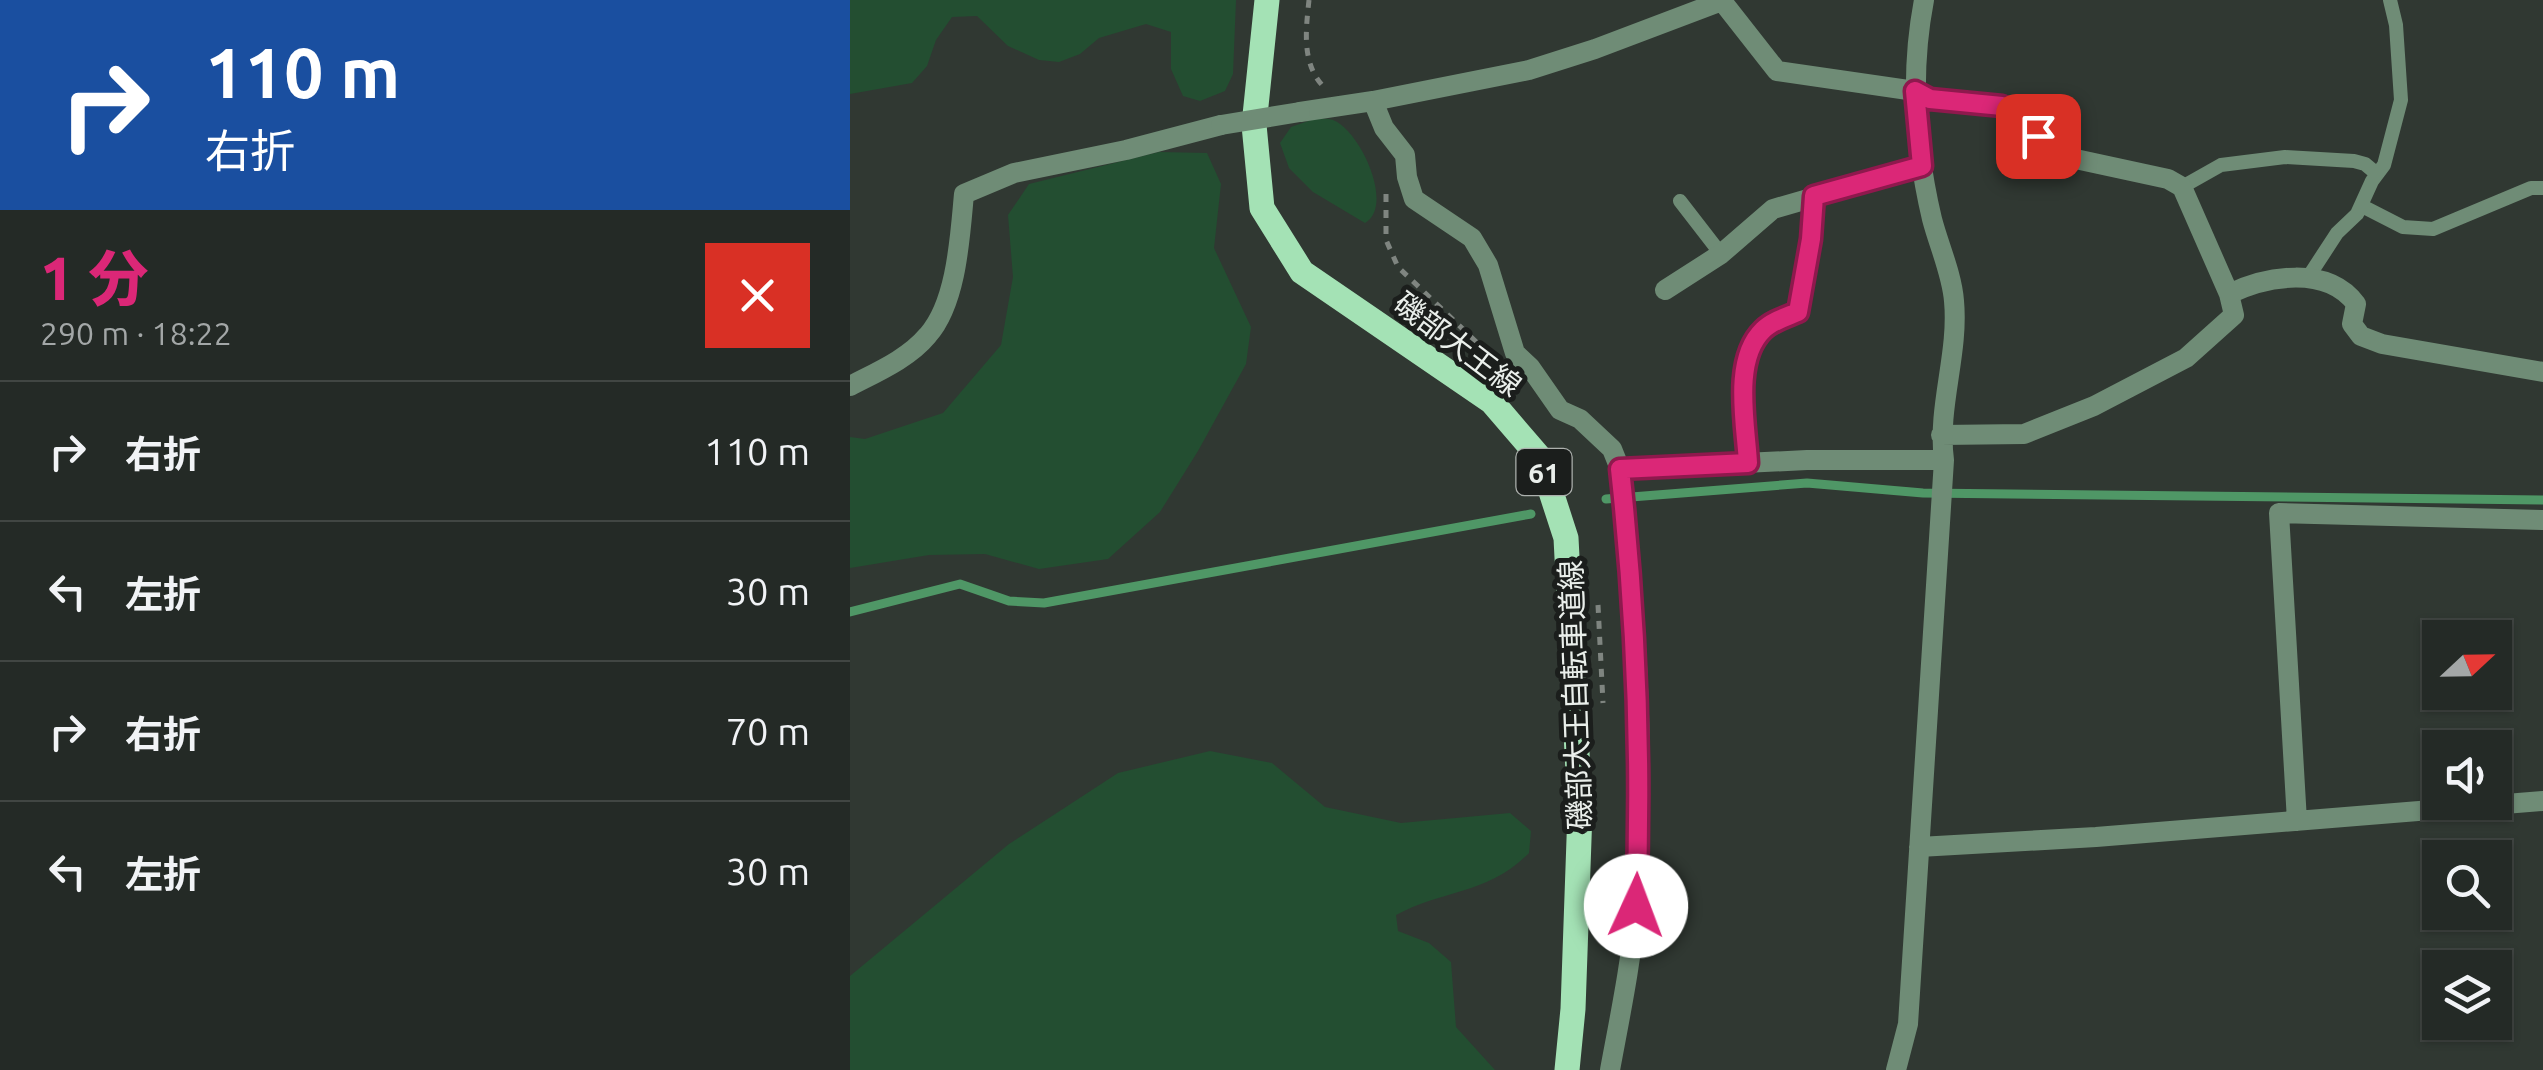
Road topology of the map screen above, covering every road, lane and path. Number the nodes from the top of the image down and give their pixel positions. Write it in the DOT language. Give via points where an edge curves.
graph roads {
  1 [pos="1268,0"];
  2 [pos="1308,0"];
  3 [pos="1722,0"];
  4 [pos="1924,0"];
  5 [pos="2390,0"];
  6 [pos="1915,91"];
  7 [pos="1373,102"];
  8 [pos="1340,104"];
  9 [pos="1922,166"];
  10 [pos="2377,174"];
  11 [pos="1386,179"];
  12 [pos="2182,187"];
  13 [pos="2543,188"];
  14 [pos="1814,196"];
  15 [pos="1680,200"];
  16 [pos="2362,206"];
  17 [pos="1721,254"];
  18 [pos="2307,279"];
  19 [pos="1665,290"];
  20 [pos="2229,294"];
  21 [pos="1496,362"];
  22 [pos="2543,372"];
  23 [pos="850,386"];
  24 [pos="1941,436"];
  25 [pos="1944,460"];
  26 [pos="1748,463"];
  27 [pos="1620,469"];
  28 [pos="2543,520"];
  29 [pos="1597,592"];
  30 [pos="1603,718"];
  31 [pos="2543,801"];
  32 [pos="2296,821"];
  33 [pos="1919,847"];
  34 [pos="1567,1070"];
  35 [pos="1610,1070"];
  36 [pos="1896,1070"];
  1 -- 34 [label="main road, 磯部大王線 / 61" via="1254,125 1262,208 1302,272 1492,402 1540,458 1566,538 1580,811"];
  2 -- 8 [label="path" via="1305,46 1318,81"];
  3 -- 6 [label="street" via="1777,71"];
  3 -- 7 [label="street" via="1529,70"];
  4 -- 6 [label="street"];
  5 -- 10 [label="lane" via="2401,100"];
  6 -- 9 [label="street"];
  6 -- 12 [label="street" via="1930,99 2002,106 2058,155"];
  7 -- 8 [label="street"];
  7 -- 27 [label="street" via="1405,155 1414,199 1460,227 1488,266 1515,353 1560,410 1612,450"];
  8 -- 23 [label="street, bridge" via="1014,173 964,194 946,306 928,335 897,362"];
  9 -- 14 [label="street"];
  9 -- 24 [label="street" via="1954,300"];
  10 -- 12 [label="lane" via="2354,161 2285,157 2221,164"];
  10 -- 16 [label="lane"];
  11 -- 21 [label="path" via="1386,240 1398,267"];
  12 -- 20 [label="street"];
  13 -- 16 [label="lane" via="2433,229 2403,227"];
  14 -- 17 [label="street" via="1765,214"];
  14 -- 26 [label="lane" via="1798,312 1762,331 1746,367"];
  15 -- 17 [label="lane"];
  16 -- 18 [label="lane"];
  17 -- 19 [label="street"];
  18 -- 20 [label="street" via="2251,283"];
  18 -- 22 [label="street" via="2349,295 2360,336"];
  20 -- 24 [label="street" via="2234,315 2186,358 2094,406 2024,434"];
  24 -- 25 [label="street"];
  25 -- 26 [label="street"];
  25 -- 33 [label="street"];
  26 -- 27 [label="street"];
  27 -- 35 [label="street" via="1640,796 1636,906"];
  28 -- 32 [label="street" via="2279,513"];
  29 -- 30 [label="path, 磯部大王自転車道線"];
  31 -- 32 [label="street"];
  32 -- 33 [label="street"];
  33 -- 36 [label="street" via="1908,1024"];
}
